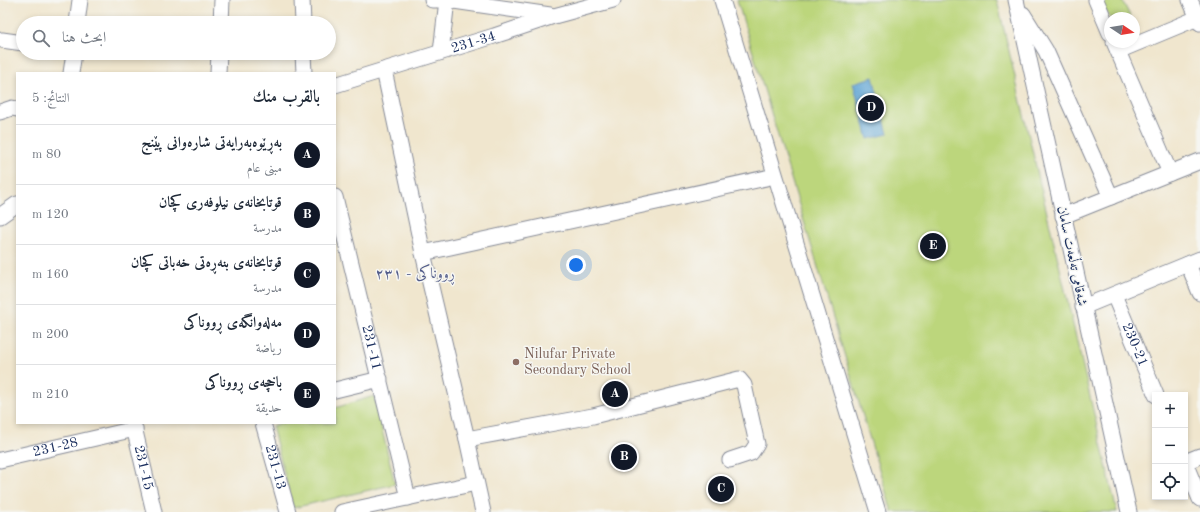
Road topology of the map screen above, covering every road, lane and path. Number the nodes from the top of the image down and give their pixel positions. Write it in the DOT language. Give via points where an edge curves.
graph roads {
  1 [pos="80,0"];
  2 [pos="222,0"];
  3 [pos="302,0"];
  4 [pos="432,0"];
  5 [pos="447,0"];
  6 [pos="613,0"];
  7 [pos="722,0"];
  8 [pos="1096,0"];
  9 [pos="1190,0"];
  10 [pos="597,2"];
  11 [pos="1016,3"];
  12 [pos="78,16"];
  13 [pos="221,16"];
  14 [pos="303,16"];
  15 [pos="554,16"];
  16 [pos="1104,19"];
  17 [pos="1199,19"];
  18 [pos="1140,38"];
  19 [pos="2,40"];
  20 [pos="16,42"];
  21 [pos="1117,48"];
  22 [pos="441,52"];
  23 [pos="73,60"];
  24 [pos="219,60"];
  25 [pos="303,60"];
  26 [pos="384,70"];
  27 [pos="71,72"];
  28 [pos="218,72"];
  29 [pos="304,72"];
  30 [pos="336,85"];
  31 [pos="16,109"];
  32 [pos="0,112"];
  33 [pos="1200,161"];
  34 [pos="1170,173"];
  35 [pos="775,176"];
  36 [pos="1111,197"];
  37 [pos="16,205"];
  38 [pos="336,205"];
  39 [pos="0,216"];
  40 [pos="1063,216"];
  41 [pos="423,254"];
  42 [pos="1194,261"];
  43 [pos="1200,293"];
  44 [pos="1114,295"];
  45 [pos="1084,307"];
  46 [pos="380,379"];
  47 [pos="336,390"];
  48 [pos="1155,392"];
  49 [pos="263,424"];
  50 [pos="134,426"];
  51 [pos="467,439"];
  52 [pos="1200,456"];
  53 [pos="0,460"];
  54 [pos="730,460"];
  55 [pos="1188,461"];
  56 [pos="1186,464"];
  57 [pos="476,483"];
  58 [pos="408,498"];
  59 [pos="1200,499"];
  60 [pos="154,512"];
  61 [pos="288,512"];
  62 [pos="342,512"];
  63 [pos="483,512"];
  64 [pos="878,512"];
  65 [pos="1129,512"];
  1 -- 12 [label="street"];
  2 -- 13 [label="street"];
  3 -- 14 [label="street"];
  4 -- 5 [label="street"];
  5 -- 15 [label="street"];
  5 -- 22 [label="street"];
  6 -- 10 [label="street, 231-34"];
  7 -- 35 [label="street"];
  8 -- 16 [label="street"];
  9 -- 17 [label="street"];
  10 -- 15 [label="street, 231-34"];
  11 -- 36 [label="street" via="1046,51"];
  11 -- 40 [label="street, شەقامی تەڵعەت سامان"];
  15 -- 22 [label="street, 231-34"];
  17 -- 18 [label="street"];
  19 -- 20 [label="street"];
  21 -- 34 [label="street"];
  22 -- 26 [label="street, 231-34"];
  23 -- 27 [label="street"];
  24 -- 28 [label="street"];
  25 -- 29 [label="street"];
  26 -- 30 [label="street, 231-34"];
  26 -- 41 [label="street"];
  31 -- 32 [label="street"];
  33 -- 34 [label="street"];
  34 -- 36 [label="street"];
  35 -- 41 [label="street"];
  35 -- 64 [label="street"];
  36 -- 40 [label="street"];
  37 -- 39 [label="street"];
  38 -- 46 [label="street, 231-11"];
  40 -- 45 [label="street, شەقامی تەڵعەت سامان"];
  41 -- 51 [label="street"];
  42 -- 43 [label="street"];
  42 -- 44 [label="street"];
  44 -- 45 [label="street"];
  44 -- 48 [label="street, 230-21"];
  45 -- 65 [label="street, شەقامی تەڵعەت سامان"];
  46 -- 47 [label="street"];
  46 -- 58 [label="street, 231-11"];
  49 -- 61 [label="street, 231-13"];
  50 -- 53 [label="street, 231-28"];
  50 -- 60 [label="street, 231-15"];
  51 -- 54 [label="street" via="593,416 739,379 744,385 758,444 751,453"];
  51 -- 57 [label="street"];
  52 -- 55 [label="street"];
  56 -- 59 [label="street"];
  57 -- 58 [label="street"];
  57 -- 63 [label="street"];
  58 -- 62 [label="street"];
}
